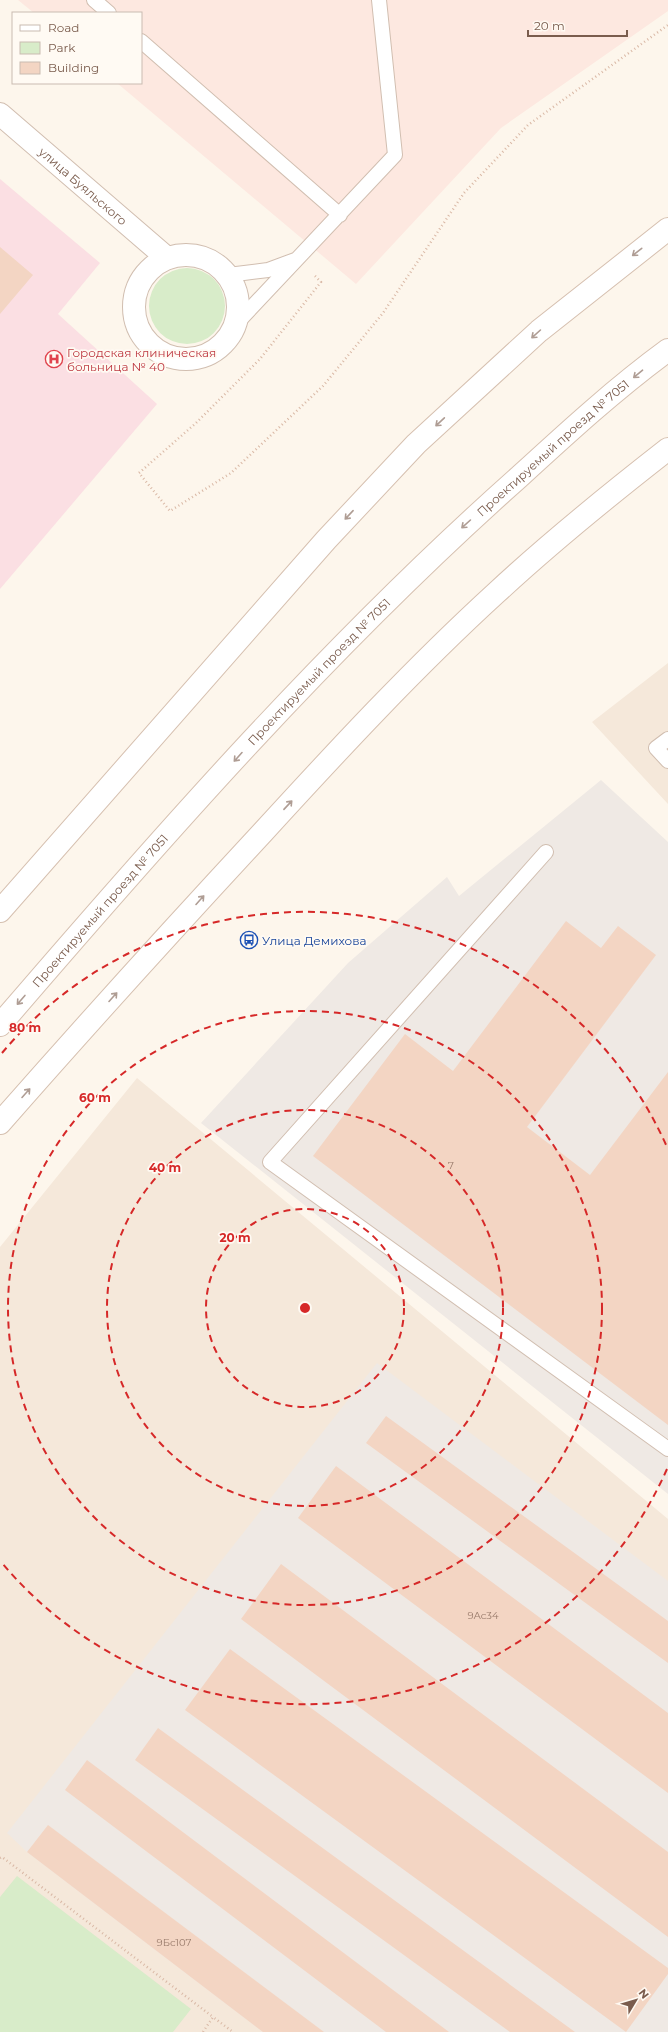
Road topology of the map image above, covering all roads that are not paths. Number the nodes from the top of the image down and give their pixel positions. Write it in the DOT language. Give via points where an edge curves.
graph roads {
  1 [pos="94,0"];
  2 [pos="379,0"];
  3 [pos="108,12"];
  4 [pos="142,42"];
  5 [pos="0,114"];
  6 [pos="340,215"];
  7 [pos="668,229"];
  8 [pos="167,258"];
  9 [pos="298,260"];
  10 [pos="228,275"];
  11 [pos="236,324"];
  12 [pos="668,350"];
  13 [pos="668,449"];
  14 [pos="668,738"];
  15 [pos="668,761"];
  16 [pos="546,852"];
  17 [pos="0,911"];
  18 [pos="0,1025"];
  19 [pos="0,1123"];
  20 [pos="668,1449"];
  1 -- 3 [label="lane"];
  2 -- 6 [label="lane" via="395,155"];
  4 -- 6 [label="lane"];
  5 -- 8 [label="main road, улица Буяльского"];
  6 -- 9 [label="lane"];
  7 -- 17 [label="main road, one-way" via="539,331 416,444 326,540"];
  8 -- 10 [label="main road" via="182,254 199,256 216,263"];
  8 -- 11 [label="main road" via="150,268 140,283 134,299 134,316 140,332 151,346 166,355 182,359 199,358 215,351 228,339"];
  9 -- 10 [label="lane" via="268,270"];
  9 -- 11 [label="lane"];
  10 -- 11 [label="main road" via="236,290 239,307"];
  12 -- 18 [label="main road, Проектируемый проезд № 7051, one-way" via="561,439 451,537 353,634 257,735"];
  19 -- 13 [label="main road, one-way" via="326,763 418,668 495,593 560,536"];
  14 -- 15 [label="lane" via="656,748"];
  16 -- 20 [label="lane" via="270,1162"];
}
